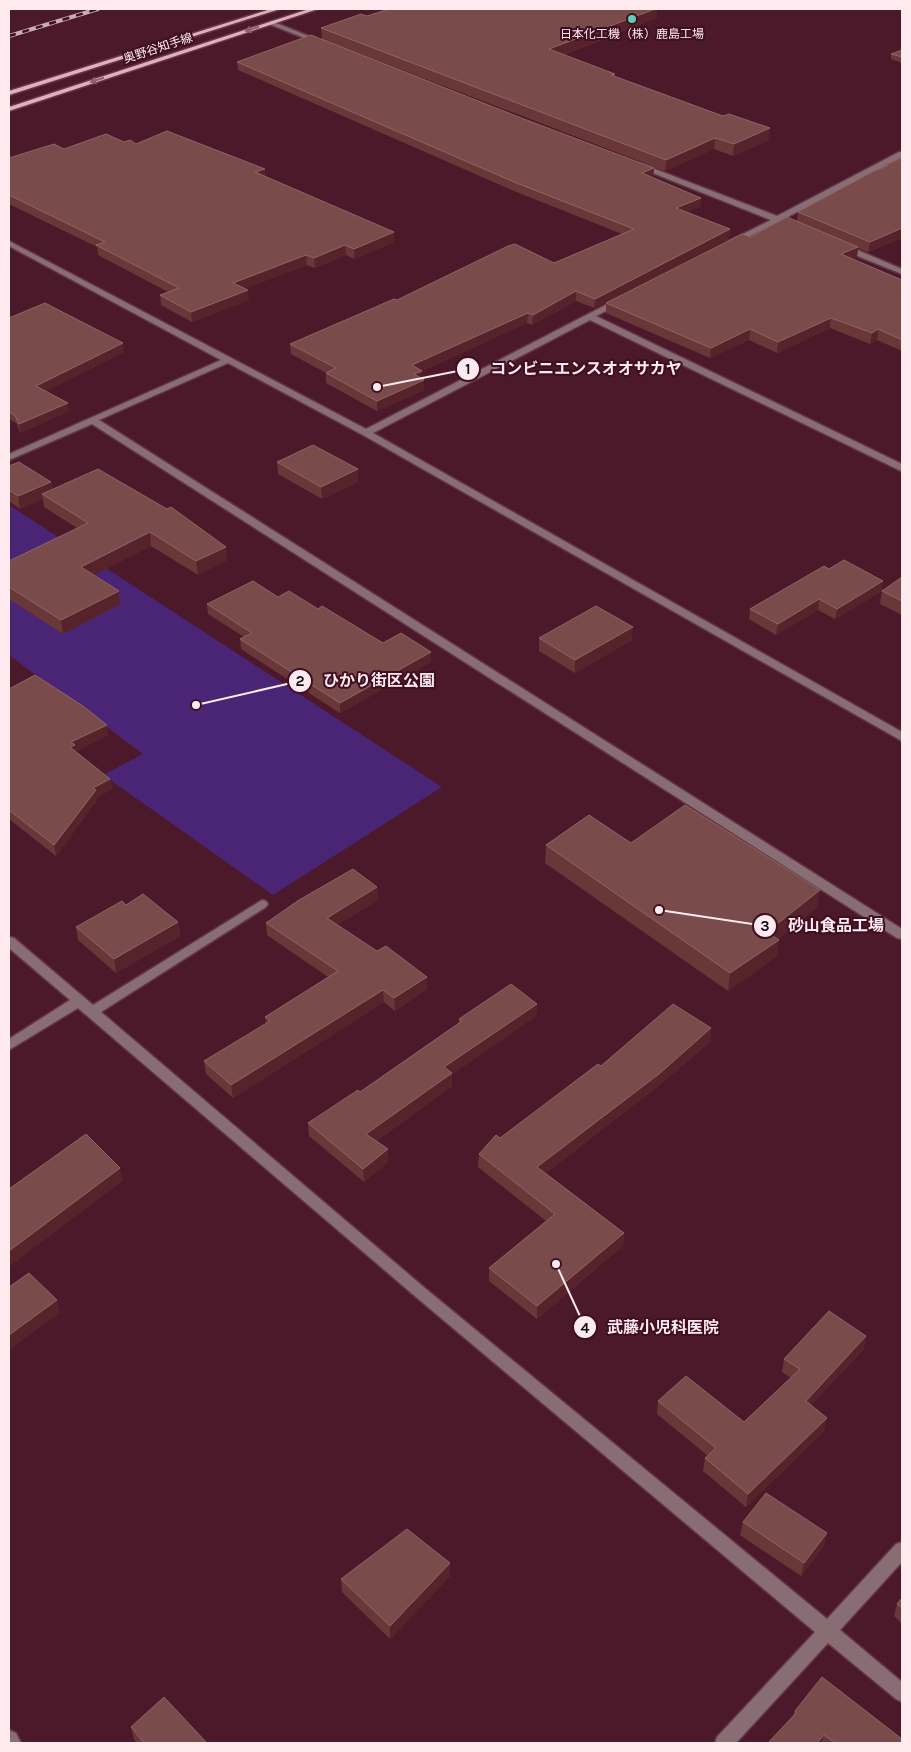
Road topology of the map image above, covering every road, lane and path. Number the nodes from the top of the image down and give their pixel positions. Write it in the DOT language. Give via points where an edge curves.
graph roads {
  1 [pos="278,9"];
  2 [pos="315,9"];
  3 [pos="271,23"];
  4 [pos="326,45"];
  5 [pos="9,93"];
  6 [pos="9,109"];
  7 [pos="902,154"];
  8 [pos="630,163"];
  9 [pos="779,219"];
  10 [pos="806,231"];
  11 [pos="9,243"];
  12 [pos="833,243"];
  13 [pos="727,246"];
  14 [pos="902,272"];
  15 [pos="632,294"];
  16 [pos="589,316"];
  17 [pos="228,360"];
  18 [pos="94,421"];
  19 [pos="366,433"];
  20 [pos="9,457"];
  21 [pos="902,468"];
  22 [pos="902,737"];
  23 [pos="262,904"];
  24 [pos="902,935"];
  25 [pos="9,941"];
  26 [pos="80,1000"];
  27 [pos="92,1012"];
  28 [pos="9,1045"];
  29 [pos="902,1550"];
  30 [pos="827,1630"];
  31 [pos="902,1693"];
  32 [pos="9,1739"];
  33 [pos="12,1743"];
  34 [pos="724,1743"];
  1 -- 5 [label="main road, 奥野谷知手線"];
  2 -- 3 [label="main road, 奥野谷知手線"];
  3 -- 4 [label="street"];
  3 -- 6 [label="main road, 奥野谷知手線, one-way"];
  7 -- 9 [label="street"];
  8 -- 9 [label="street"];
  9 -- 10 [label="street"];
  9 -- 13 [label="street"];
  11 -- 17 [label="street"];
  12 -- 14 [label="street"];
  15 -- 16 [label="street"];
  16 -- 19 [label="street"];
  16 -- 21 [label="street"];
  17 -- 18 [label="street"];
  17 -- 19 [label="street"];
  18 -- 20 [label="street"];
  18 -- 24 [label="street"];
  19 -- 22 [label="street"];
  23 -- 27 [label="street"];
  25 -- 26 [label="street"];
  26 -- 27 [label="street"];
  26 -- 28 [label="street"];
  27 -- 30 [label="street" via="421,1293"];
  29 -- 30 [label="street"];
  30 -- 31 [label="street"];
  30 -- 34 [label="street"];
  32 -- 33 [label="street"];
}
